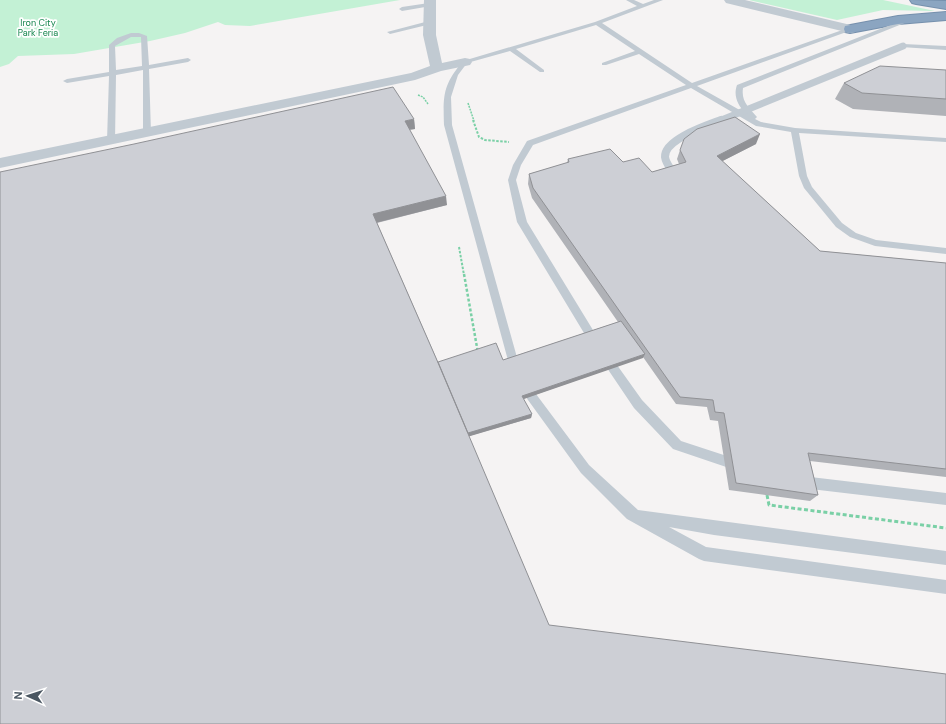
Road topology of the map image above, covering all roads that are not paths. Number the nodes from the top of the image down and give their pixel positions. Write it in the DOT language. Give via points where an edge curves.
graph roads {
  1 [pos="629,0"];
  2 [pos="660,0"];
  3 [pos="730,0"];
  4 [pos="916,0"];
  5 [pos="430,2"];
  6 [pos="946,5"];
  7 [pos="642,6"];
  8 [pos="402,9"];
  9 [pos="946,16"];
  10 [pos="914,17"];
  11 [pos="429,23"];
  12 [pos="597,23"];
  13 [pos="850,29"];
  14 [pos="390,32"];
  15 [pos="510,48"];
  16 [pos="946,48"];
  17 [pos="640,52"];
  18 [pos="188,60"];
  19 [pos="465,62"];
  20 [pos="604,64"];
  21 [pos="146,67"];
  22 [pos="437,68"];
  23 [pos="542,71"];
  24 [pos="113,73"];
  25 [pos="68,81"];
  26 [pos="692,86"];
  27 [pos="759,124"];
  28 [pos="795,130"];
  29 [pos="147,133"];
  30 [pos="946,140"];
  31 [pos="111,141"];
  32 [pos="0,164"];
  33 [pos="674,174"];
  34 [pos="946,251"];
  35 [pos="591,335"];
  36 [pos="513,361"];
  37 [pos="613,368"];
  38 [pos="532,397"];
  39 [pos="748,468"];
  40 [pos="791,479"];
  41 [pos="946,499"];
  42 [pos="632,514"];
  43 [pos="946,558"];
  44 [pos="946,587"];
  1 -- 7 [label="lane"];
  2 -- 7 [label="lane"];
  3 -- 13 [label="street"];
  4 -- 6 [label="highway"];
  5 -- 8 [label="lane"];
  5 -- 11 [label="street"];
  7 -- 12 [label="lane"];
  9 -- 10 [label="highway"];
  10 -- 13 [label="highway"];
  10 -- 27 [label="lane" via="740,87 740,102"];
  11 -- 14 [label="lane"];
  11 -- 22 [label="street" via="431,47"];
  12 -- 15 [label="lane"];
  12 -- 17 [label="lane"];
  13 -- 26 [label="lane"];
  15 -- 19 [label="lane"];
  15 -- 23 [label="lane"];
  16 -- 33 [label="lane, bridge" via="903,46 689,134 666,151 665,159"];
  17 -- 20 [label="lane"];
  17 -- 26 [label="lane"];
  18 -- 21 [label="lane"];
  19 -- 22 [label="street"];
  19 -- 36 [label="lane" via="455,75 447,97 448,125"];
  21 -- 24 [label="lane"];
  21 -- 24 [label="lane" via="144,36 120,38 112,46"];
  21 -- 29 [label="lane"];
  22 -- 29 [label="street" via="415,76"];
  24 -- 25 [label="lane"];
  24 -- 31 [label="lane"];
  26 -- 27 [label="lane"];
  26 -- 35 [label="lane" via="530,143 517,165 512,180 522,222"];
  27 -- 28 [label="lane"];
  28 -- 30 [label="lane"];
  28 -- 34 [label="lane" via="803,176 808,188 839,226 853,235 875,243"];
  29 -- 31 [label="street"];
  31 -- 32 [label="street"];
  37 -- 39 [label="lane" via="638,404 677,445"];
  38 -- 42 [label="lane" via="585,469"];
  40 -- 41 [label="lane"];
  42 -- 43 [label="lane" via="714,528"];
  42 -- 44 [label="lane" via="704,554"];
}
